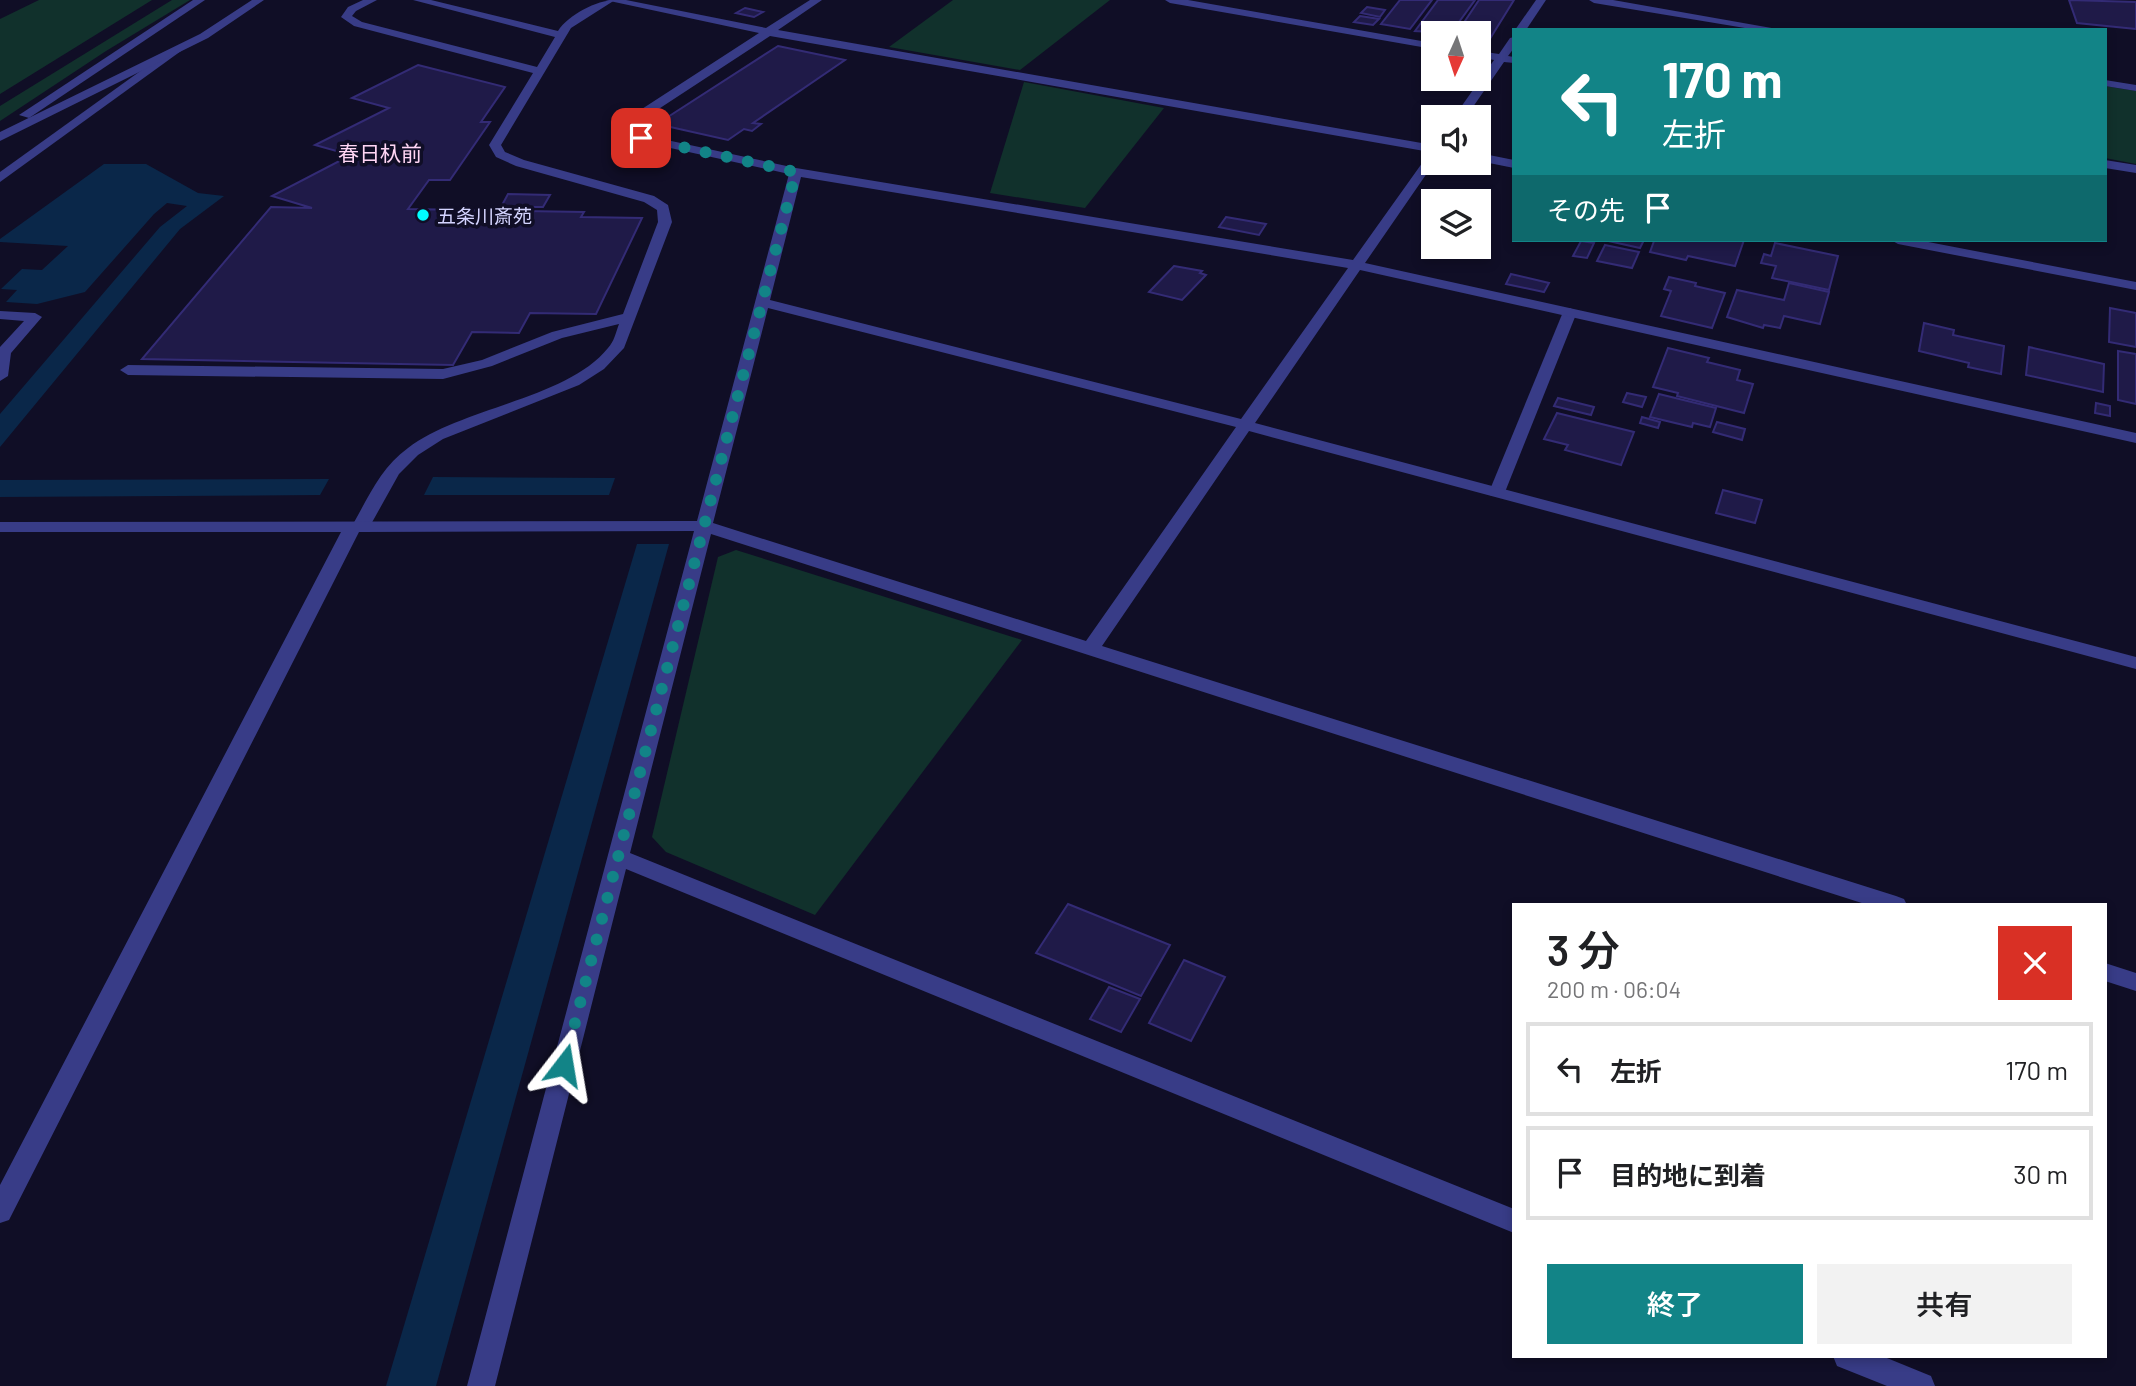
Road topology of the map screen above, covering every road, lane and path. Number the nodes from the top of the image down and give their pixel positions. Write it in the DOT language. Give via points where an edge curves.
graph roads {
  1 [pos="200,0"];
  2 [pos="259,0"];
  3 [pos="372,0"];
  4 [pos="418,0"];
  5 [pos="610,0"];
  6 [pos="817,0"];
  7 [pos="1170,0"];
  8 [pos="1541,0"];
  9 [pos="1594,0"];
  10 [pos="1522,28"];
  11 [pos="1766,28"];
  12 [pos="768,32"];
  13 [pos="561,35"];
  14 [pos="1421,44"];
  15 [pos="175,51"];
  16 [pos="1507,59"];
  17 [pos="539,71"];
  18 [pos="2107,83"];
  19 [pos="2136,88"];
  20 [pos="1470,105"];
  21 [pos="0,131"];
  22 [pos="0,137"];
  23 [pos="1421,147"];
  24 [pos="1491,159"];
  25 [pos="2107,163"];
  26 [pos="1512,164"];
  27 [pos="2136,169"];
  28 [pos="796,172"];
  29 [pos="1421,172"];
  30 [pos="0,178"];
  31 [pos="1908,242"];
  32 [pos="1357,265"];
  33 [pos="2136,286"];
  34 [pos="762,302"];
  35 [pos="1570,312"];
  36 [pos="0,315"];
  37 [pos="629,317"];
  38 [pos="128,370"];
  39 [pos="0,376"];
  40 [pos="1246,425"];
  41 [pos="2136,438"];
  42 [pos="1497,492"];
  43 [pos="357,526"];
  44 [pos="704,526"];
  45 [pos="0,527"];
  46 [pos="1091,647"];
  47 [pos="2136,663"];
  48 [pos="618,858"];
  49 [pos="1890,903"];
  50 [pos="2107,973"];
  51 [pos="2136,982"];
  52 [pos="0,1212"];
  53 [pos="1512,1220"];
  54 [pos="1852,1358"];
  55 [pos="481,1386"];
  56 [pos="1921,1386"];
  1 -- 21 [label="street"];
  2 -- 15 [label="street"];
  3 -- 17 [label="street" via="346,17 358,24"];
  4 -- 13 [label="street"];
  5 -- 12 [label="street"];
  5 -- 13 [label="street" via="567,26"];
  6 -- 12 [label="street"];
  7 -- 14 [label="street"];
  8 -- 10 [label="street"];
  9 -- 11 [label="street"];
  12 -- 23 [label="street"];
  12 -- 28 [label="street" via="615,132"];
  13 -- 17 [label="street"];
  15 -- 22 [label="street"];
  15 -- 30 [label="street"];
  16 -- 20 [label="street"];
  17 -- 37 [label="street" via="495,145 500,154 649,199 663,208 665,222"];
  18 -- 19 [label="street"];
  24 -- 26 [label="street"];
  25 -- 27 [label="street"];
  28 -- 32 [label="street"];
  28 -- 34 [label="street"];
  29 -- 32 [label="street"];
  31 -- 33 [label="street"];
  32 -- 35 [label="street"];
  32 -- 40 [label="street"];
  34 -- 40 [label="street"];
  34 -- 44 [label="street"];
  35 -- 41 [label="street"];
  35 -- 42 [label="street"];
  36 -- 39 [label="street" via="35,317 4,352"];
  37 -- 38 [label="street" via="557,335 487,363 443,374"];
  37 -- 43 [label="street" via="617,348 574,382 437,436 412,452 391,471"];
  40 -- 42 [label="street"];
  40 -- 46 [label="street"];
  42 -- 47 [label="street"];
  43 -- 44 [label="street"];
  43 -- 45 [label="street"];
  43 -- 52 [label="street"];
  44 -- 46 [label="street"];
  44 -- 48 [label="street"];
  46 -- 49 [label="street"];
  48 -- 53 [label="street"];
  48 -- 55 [label="street"];
  50 -- 51 [label="street"];
  54 -- 56 [label="street"];
}
